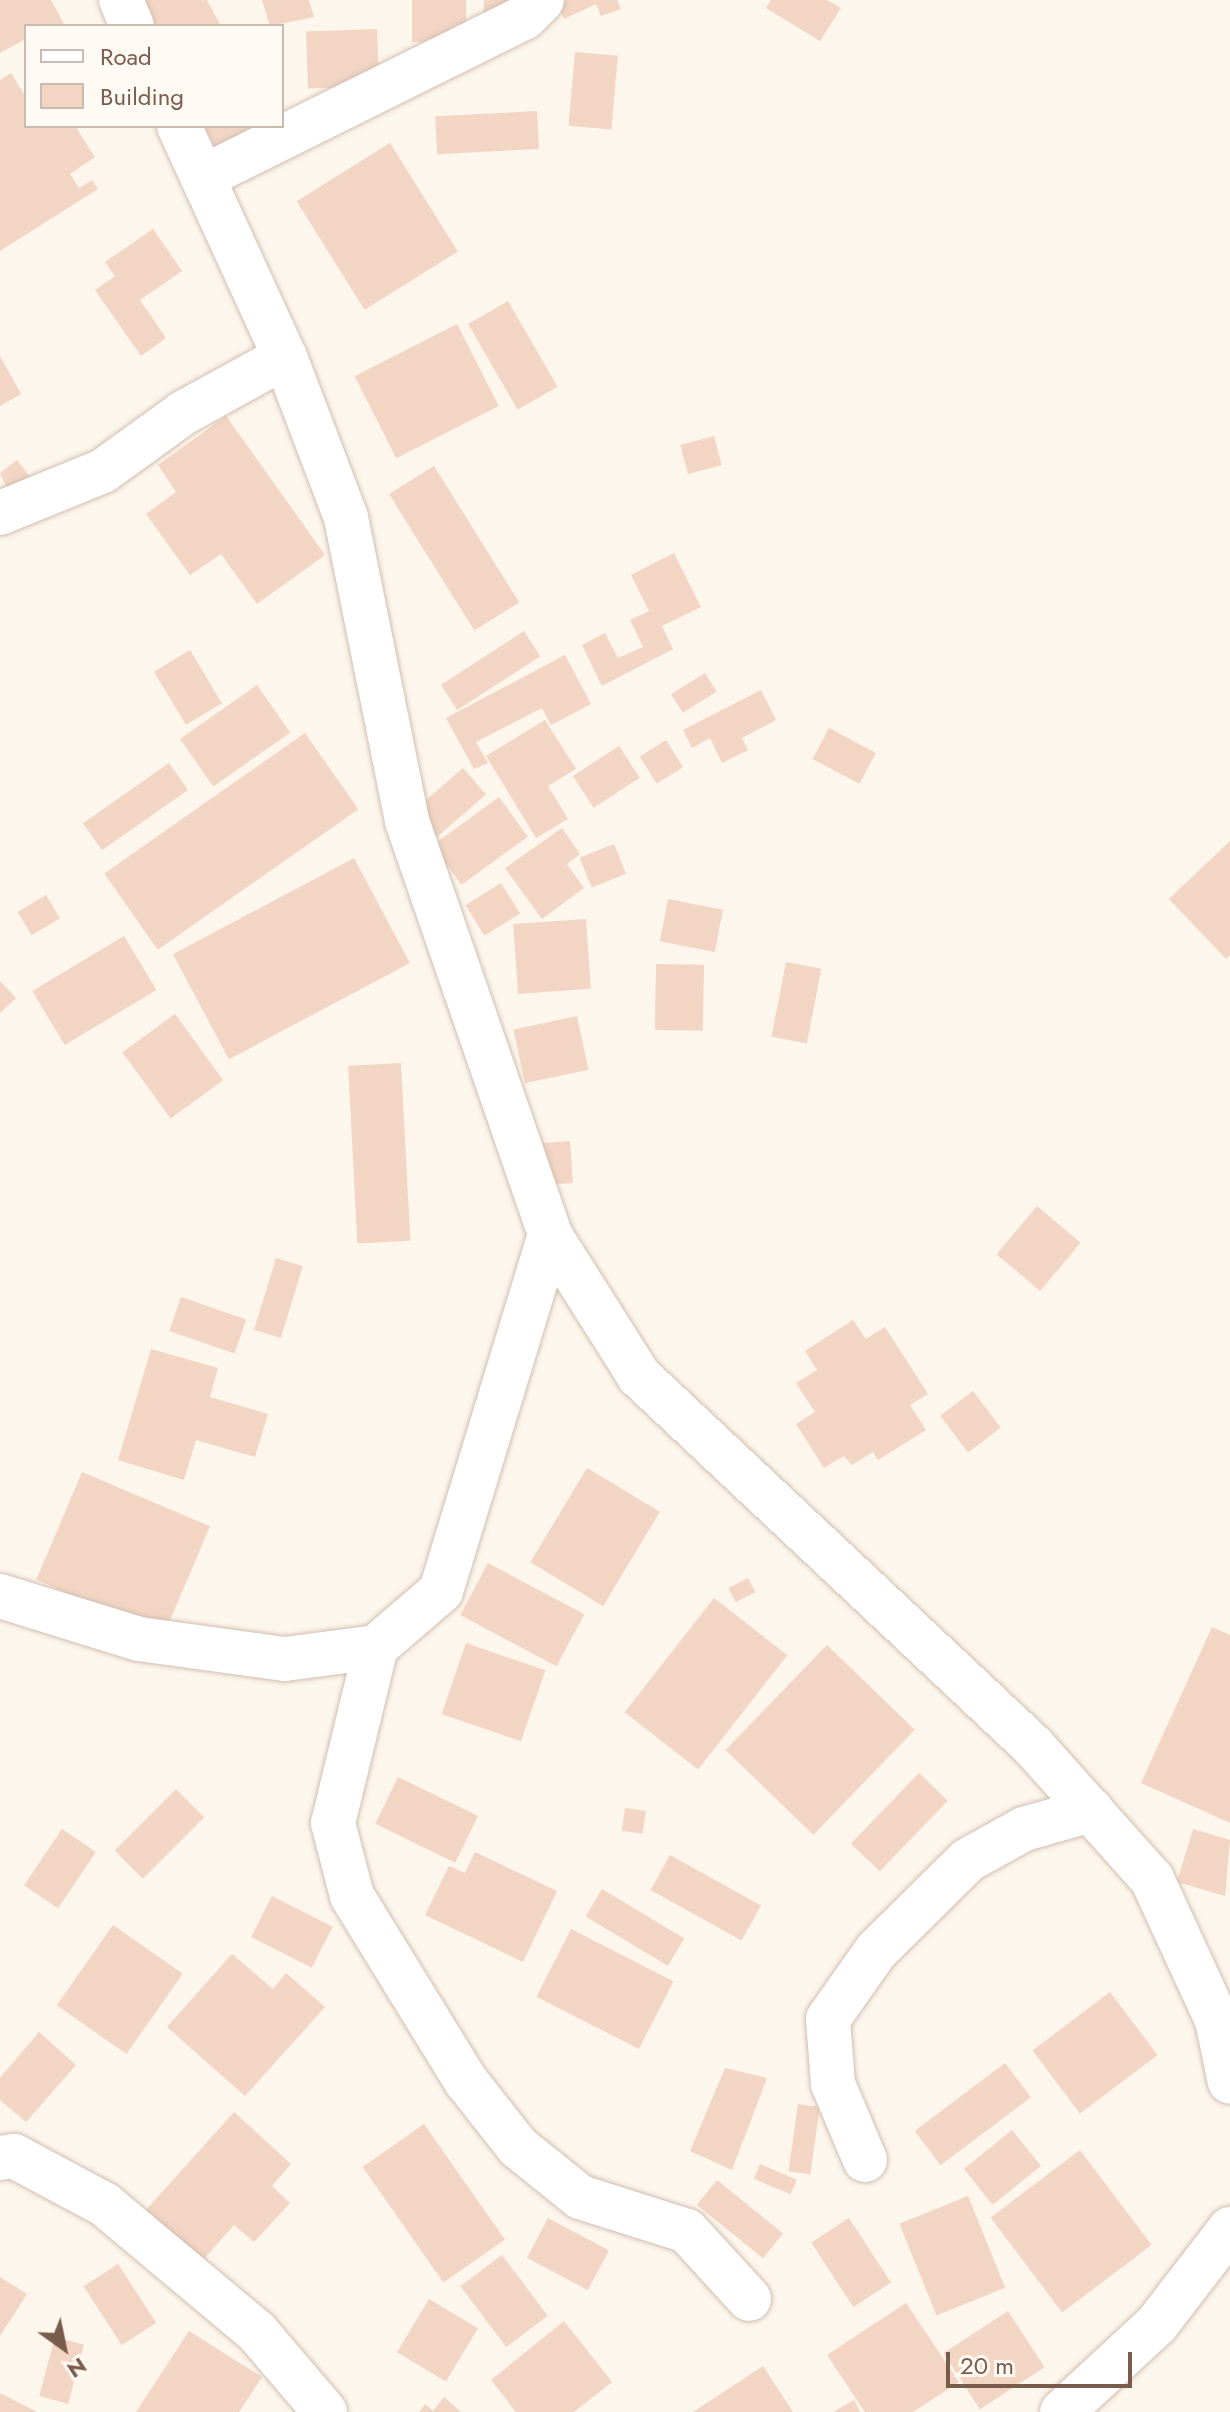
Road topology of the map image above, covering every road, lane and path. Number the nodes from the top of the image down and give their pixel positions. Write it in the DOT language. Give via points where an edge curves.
graph roads {
  1 [pos="121,0"];
  2 [pos="542,0"];
  3 [pos="131,24"];
  4 [pos="180,128"];
  5 [pos="203,177"];
  6 [pos="285,357"];
  7 [pos="0,513"];
  8 [pos="550,1235"];
  9 [pos="0,1596"];
  10 [pos="376,1647"];
  11 [pos="1091,1810"];
  12 [pos="1230,2082"];
  13 [pos="0,2158"];
  14 [pos="865,2160"];
  15 [pos="1230,2229"];
  16 [pos="749,2299"];
  17 [pos="325,2412"];
  18 [pos="1062,2412"];
  1 -- 3 [label="street"];
  2 -- 5 [label="street" via="524,18"];
  4 -- 5 [label="street"];
  5 -- 6 [label="street"];
  6 -- 7 [label="street" via="183,413 103,471"];
  6 -- 8 [label="street" via="346,518 407,821"];
  8 -- 10 [label="street" via="441,1591"];
  8 -- 11 [label="street" via="639,1376 1033,1746"];
  9 -- 10 [label="street" via="154,1641 285,1659"];
  10 -- 16 [label="street" via="333,1823 352,1896 466,2081 518,2147 580,2197 687,2231"];
  11 -- 12 [label="street" via="1152,1879 1217,2020"];
  11 -- 14 [label="street" via="1024,1829 968,1860 876,1951 828,2019 833,2084"];
  13 -- 17 [label="street" via="14,2156 104,2204 257,2332"];
  15 -- 18 [label="street" via="1157,2324"];
}
